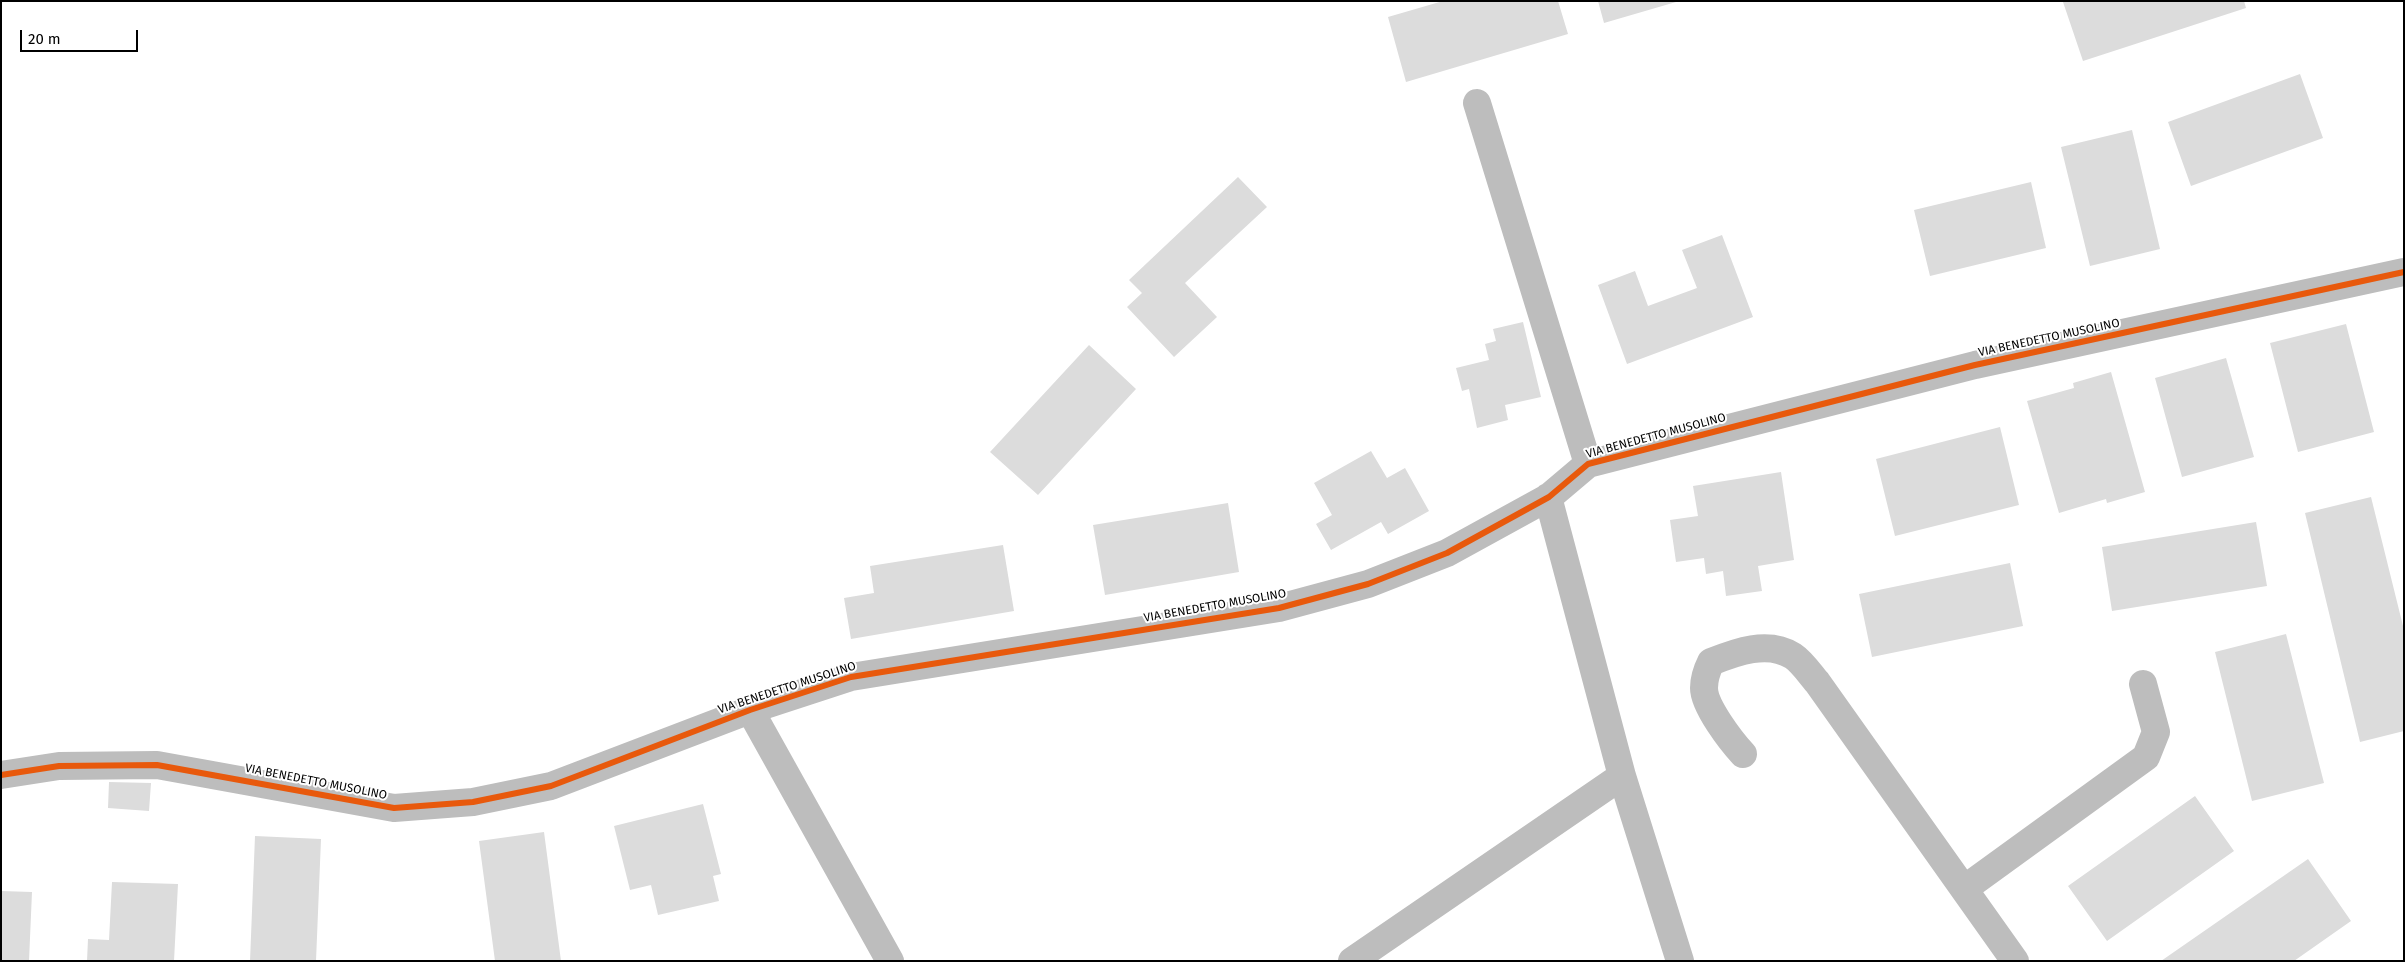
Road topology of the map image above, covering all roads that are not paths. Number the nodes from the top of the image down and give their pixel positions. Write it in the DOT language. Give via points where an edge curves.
graph roads {
  1 [pos="1477,103"];
  2 [pos="2404,272"];
  3 [pos="1588,464"];
  4 [pos="1548,497"];
  5 [pos="2143,684"];
  6 [pos="750,710"];
  7 [pos="1743,754"];
  8 [pos="1,775"];
  9 [pos="1622,776"];
  10 [pos="1964,889"];
  11 [pos="890,961"];
  12 [pos="1352,961"];
  13 [pos="1680,961"];
  14 [pos="2015,961"];
  1 -- 3 [label="street, VIA BENEDETTO MUSOLINO"];
  2 -- 3 [label="street, VIA BENEDETTO MUSOLINO" via="1975,365"];
  3 -- 4 [label="street, VIA BENEDETTO MUSOLINO"];
  4 -- 6 [label="street, VIA BENEDETTO MUSOLINO" via="1447,552 1359,587 1279,608 851,677"];
  4 -- 9 [label="street"];
  5 -- 10 [label="street" via="2156,732 2146,757"];
  6 -- 8 [label="street, VIA BENEDETTO MUSOLINO" via="551,786 474,802 394,808 157,765 59,766"];
  6 -- 11 [label="street"];
  7 -- 10 [label="street" via="1723,731 1704,690 1704,675 1711,662 1737,652 1772,648 1794,657 1817,682"];
  9 -- 12 [label="street"];
  9 -- 13 [label="street"];
  10 -- 14 [label="street"];
}
